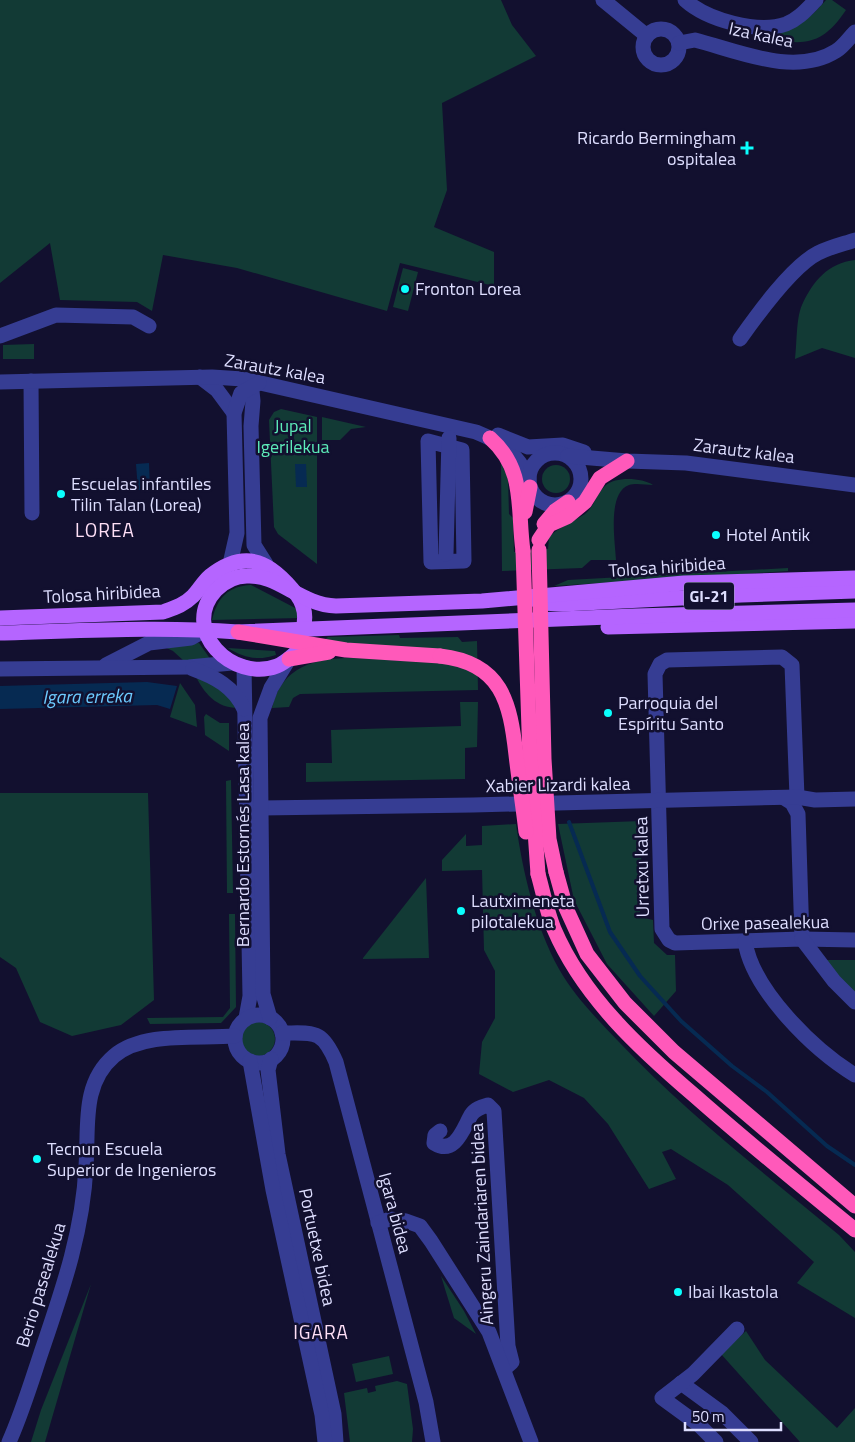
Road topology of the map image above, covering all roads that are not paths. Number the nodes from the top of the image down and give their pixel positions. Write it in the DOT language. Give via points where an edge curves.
graph roads {
  1 [pos="603,0"];
  2 [pos="685,0"];
  3 [pos="816,0"];
  4 [pos="855,32"];
  5 [pos="648,36"];
  6 [pos="679,43"];
  7 [pos="855,240"];
  8 [pos="149,326"];
  9 [pos="0,336"];
  10 [pos="740,338"];
  11 [pos="200,377"];
  12 [pos="31,381"];
  13 [pos="0,382"];
  14 [pos="251,383"];
  15 [pos="282,388"];
  16 [pos="234,413"];
  17 [pos="251,416"];
  18 [pos="451,427"];
  19 [pos="470,431"];
  20 [pos="490,438"];
  21 [pos="447,446"];
  22 [pos="507,448"];
  23 [pos="545,455"];
  24 [pos="568,456"];
  25 [pos="627,461"];
  26 [pos="665,462"];
  27 [pos="530,483"];
  28 [pos="855,485"];
  29 [pos="573,497"];
  30 [pos="32,513"];
  31 [pos="539,545"];
  32 [pos="523,551"];
  33 [pos="446,554"];
  34 [pos="230,564"];
  35 [pos="266,564"];
  36 [pos="855,578"];
  37 [pos="855,591"];
  38 [pos="297,595"];
  39 [pos="482,601"];
  40 [pos="855,610"];
  41 [pos="0,618"];
  42 [pos="855,621"];
  43 [pos="505,622"];
  44 [pos="324,627"];
  45 [pos="205,630"];
  46 [pos="303,630"];
  47 [pos="238,632"];
  48 [pos="0,633"];
  49 [pos="300,644"];
  50 [pos="346,650"];
  51 [pos="289,659"];
  52 [pos="238,665"];
  53 [pos="105,666"];
  54 [pos="188,667"];
  55 [pos="0,669"];
  56 [pos="245,710"];
  57 [pos="790,797"];
  58 [pos="855,799"];
  59 [pos="815,800"];
  60 [pos="660,801"];
  61 [pos="261,808"];
  62 [pos="798,814"];
  63 [pos="538,874"];
  64 [pos="802,939"];
  65 [pos="855,940"];
  66 [pos="745,941"];
  67 [pos="675,943"];
  68 [pos="855,1002"];
  69 [pos="246,1018"];
  70 [pos="270,1018"];
  71 [pos="282,1033"];
  72 [pos="235,1036"];
  73 [pos="271,1059"];
  74 [pos="250,1061"];
  75 [pos="855,1075"];
  76 [pos="440,1130"];
  77 [pos="855,1206"];
  78 [pos="378,1222"];
  79 [pos="855,1230"];
  80 [pos="738,1329"];
  81 [pos="504,1369"];
  82 [pos="682,1383"];
  83 [pos="9,1442"];
  84 [pos="325,1442"];
  85 [pos="336,1442"];
  86 [pos="433,1442"];
  87 [pos="531,1442"];
  88 [pos="716,1442"];
  89 [pos="752,1442"];
  1 -- 5 [label="street"];
  2 -- 3 [label="street" via="711,16 771,28 802,15"];
  4 -- 6 [label="street, Iza kalea" via="838,51 823,58 792,63 695,40"];
  5 -- 6 [label="street" via="654,30 664,29 675,35"];
  5 -- 6 [label="street" via="643,45 644,51 656,64 668,64 675,59"];
  7 -- 10 [label="street" via="816,254 796,271"];
  8 -- 9 [label="street" via="134,316 56,315"];
  11 -- 12 [label="street, Zarautz kalea"];
  11 -- 14 [label="street, Zarautz kalea"];
  11 -- 16 [label="street" via="217,390"];
  12 -- 13 [label="street, Zarautz kalea"];
  12 -- 30 [label="street"];
  14 -- 15 [label="street, Zarautz kalea"];
  14 -- 16 [label="street" via="241,393"];
  14 -- 17 [label="street"];
  15 -- 17 [label="street" via="260,401"];
  15 -- 18 [label="street, Zarautz kalea"];
  16 -- 34 [label="street" via="237,533"];
  17 -- 35 [label="street" via="254,545"];
  18 -- 19 [label="street, Zarautz kalea"];
  18 -- 21 [label="street"];
  19 -- 20 [label="street, Zarautz kalea"];
  19 -- 26 [label="street" via="482,429 528,447 563,445 596,454 640,454"];
  20 -- 22 [label="street, Zarautz kalea"];
  20 -- 32 [label="highway" via="505,454 516,476"];
  21 -- 21 [label="street" via="428,441 431,562 464,561 462,450"];
  21 -- 33 [label="street"];
  22 -- 23 [label="street, Zarautz kalea"];
  22 -- 27 [label="street, Zarautz kalea" via="518,459"];
  23 -- 24 [label="street"];
  23 -- 27 [label="street" via="534,465"];
  24 -- 25 [label="street, Zarautz kalea"];
  24 -- 29 [label="street" via="581,476"];
  25 -- 26 [label="street, Zarautz kalea"];
  25 -- 29 [label="street, Zarautz kalea" via="603,469"];
  25 -- 31 [label="highway" via="600,478 584,502 567,517 549,525"];
  26 -- 28 [label="street, Zarautz kalea"];
  27 -- 29 [label="street" via="545,503 553,505"];
  27 -- 32 [label="highway"];
  29 -- 31 [label="highway" via="545,522"];
  31 -- 77 [label="highway, bridge" via="544,759 550,840 566,908 587,954 625,1003 674,1052"];
  32 -- 63 [label="highway, bridge" via="530,759"];
  34 -- 35 [label="main road, Tolosa hiribidea"];
  34 -- 41 [label="main road, Tolosa hiribidea" via="210,576 181,606 163,612"];
  35 -- 38 [label="main road, Tolosa hiribidea"];
  36 -- 39 [label="main road, Tolosa hiribidea" via="684,583"];
  37 -- 39 [label="main road, Tolosa hiribidea / GI-21" via="563,604"];
  38 -- 39 [label="main road, Tolosa hiribidea" via="326,606"];
  38 -- 45 [label="main road, Tolosa hiribidea" via="265,578 238,577 221,586 211,597 205,611"];
  38 -- 46 [label="main road" via="304,611"];
  40 -- 43 [label="main road, Tolosa hiribidea / GI-21"];
  42 -- 43 [label="main road, Tolosa hiribidea" via="615,627"];
  43 -- 44 [label="main road, Tolosa hiribidea"];
  44 -- 46 [label="main road, Tolosa hiribidea"];
  44 -- 49 [label="main road"];
  45 -- 47 [label="main road, Tolosa hiribidea"];
  45 -- 48 [label="main road, Tolosa hiribidea"];
  45 -- 52 [label="main road" via="216,651"];
  45 -- 53 [label="street, Tolosa hiribidea" via="191,638 149,642"];
  46 -- 47 [label="main road, Tolosa hiribidea"];
  46 -- 49 [label="main road"];
  47 -- 49 [label="highway"];
  49 -- 50 [label="highway"];
  49 -- 51 [label="main road"];
  50 -- 51 [label="highway"];
  50 -- 63 [label="highway, bridge" via="456,658 480,669 496,683 508,703 526,833"];
  51 -- 52 [label="main road, Tolosa hiribidea" via="266,669"];
  51 -- 61 [label="street, Bernardo Estornés Lasa kalea" via="261,712"];
  52 -- 54 [label="street, Tolosa hiribidea"];
  52 -- 56 [label="street, Bernardo Estornés Lasa kalea"];
  53 -- 54 [label="street, Tolosa hiribidea"];
  53 -- 55 [label="street, Tolosa hiribidea"];
  54 -- 56 [label="street, Tolosa hiribidea" via="228,687 238,696"];
  56 -- 69 [label="street, Bernardo Estornés Lasa kalea" via="250,996"];
  57 -- 59 [label="street, Xabier Lizardi kalea"];
  57 -- 60 [label="street, Xabier Lizardi kalea"];
  57 -- 60 [label="street, Urretxu kalea" via="792,665 782,657 667,660 660,664 655,674"];
  57 -- 62 [label="street"];
  58 -- 59 [label="street, Xabier Lizardi kalea"];
  59 -- 62 [label="street" via="807,802"];
  60 -- 61 [label="street, Xabier Lizardi kalea"];
  60 -- 67 [label="street, Urretxu kalea" via="662,929"];
  61 -- 70 [label="street, Bernardo Estornés Lasa kalea" via="263,994"];
  62 -- 64 [label="street"];
  63 -- 79 [label="highway" via="554,929 579,975 605,1009 647,1054"];
  64 -- 65 [label="street, Orixe pasealekua"];
  64 -- 66 [label="street, Orixe pasealekua"];
  64 -- 68 [label="street" via="834,981"];
  66 -- 67 [label="street, Orixe pasealekua"];
  66 -- 75 [label="street" via="747,955 770,994 790,1019 814,1046"];
  69 -- 70 [label="street" via="254,1015"];
  69 -- 72 [label="street"];
  70 -- 71 [label="street"];
  71 -- 73 [label="street" via="281,1048"];
  71 -- 78 [label="street, Igara bidea" via="318,1035 327,1042 336,1062"];
  72 -- 74 [label="street" via="238,1051"];
  72 -- 83 [label="street, Berio pasealekua" via="140,1042 114,1056 96,1079 88,1107 84,1196 75,1248"];
  73 -- 74 [label="street"];
  73 -- 85 [label="street, Portuetxe bidea" via="268,1070 278,1154 334,1414"];
  74 -- 84 [label="street, Portuetxe bidea"];
  76 -- 81 [label="street, Aingeru Zaindariaren bidea" via="434,1143 440,1147 447,1146 460,1137 477,1109 488,1105 494,1111 508,1346 512,1362"];
  78 -- 81 [label="street, Aingeru Zaindariaren bidea" via="406,1220 420,1226 489,1332"];
  78 -- 86 [label="street, Igara bidea" via="426,1402"];
  80 -- 82 [label="street"];
  81 -- 87 [label="street, Aingeru Zaindariaren bidea"];
  82 -- 88 [label="street" via="662,1398"];
  82 -- 89 [label="street" via="722,1413"];
}
